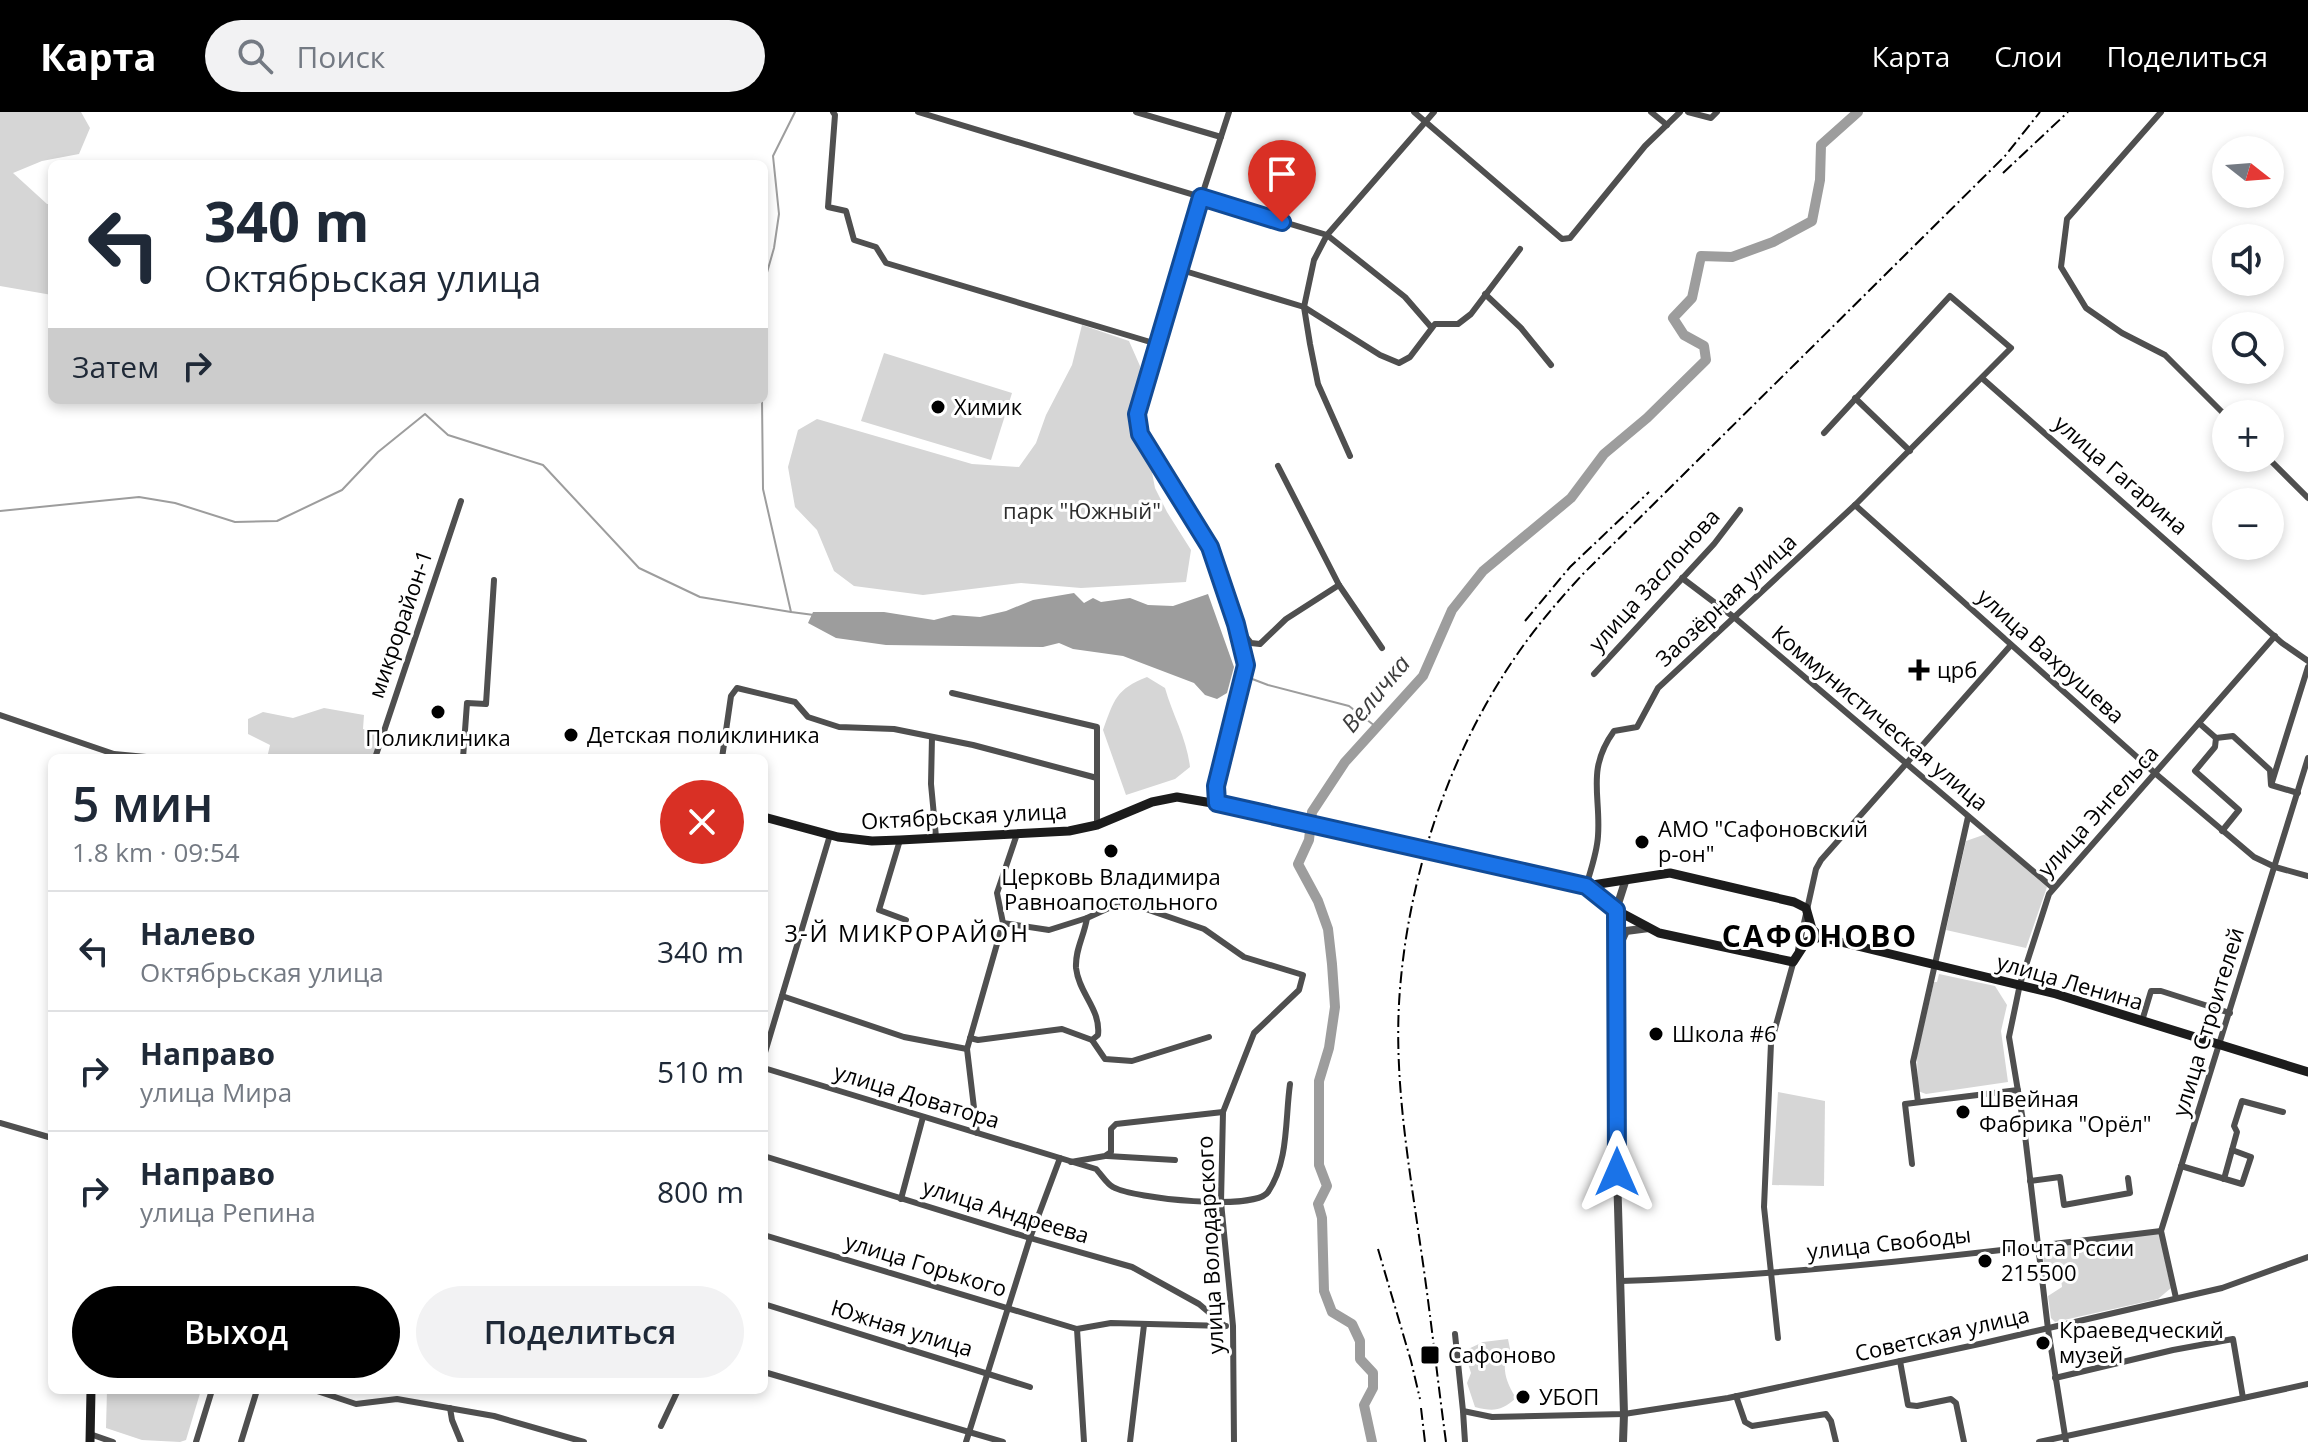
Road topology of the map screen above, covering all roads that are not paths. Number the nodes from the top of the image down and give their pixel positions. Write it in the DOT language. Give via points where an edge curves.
graph roads {
  1 [pos="833,112"];
  2 [pos="918,112"];
  3 [pos="1136,112"];
  4 [pos="1229,112"];
  5 [pos="1414,112"];
  6 [pos="1434,112"];
  7 [pos="1651,112"];
  8 [pos="1680,112"];
  9 [pos="1688,112"];
  10 [pos="1717,112"];
  11 [pos="2161,112"];
  12 [pos="1426,121"];
  13 [pos="1667,125"];
  14 [pos="1221,137"];
  15 [pos="1201,197"];
  16 [pos="1327,235"];
  17 [pos="1520,249"];
  18 [pos="1178,269"];
  19 [pos="1485,294"];
  20 [pos="1304,307"];
  21 [pos="1431,327"];
  22 [pos="1157,344"];
  23 [pos="1551,365"];
  24 [pos="1983,379"];
  25 [pos="1855,398"];
  26 [pos="2212,402"];
  27 [pos="1824,433"];
  28 [pos="1910,451"];
  29 [pos="1350,456"];
  30 [pos="1278,466"];
  31 [pos="2282,472"];
  32 [pos="2308,498"];
  33 [pos="461,501"];
  34 [pos="1855,505"];
  35 [pos="1740,510"];
  36 [pos="1682,578"];
  37 [pos="494,580"];
  38 [pos="1339,585"];
  39 [pos="1735,618"];
  40 [pos="1236,624"];
  41 [pos="2275,636"];
  42 [pos="2011,645"];
  43 [pos="1382,648"];
  44 [pos="2308,664"];
  45 [pos="1594,674"];
  46 [pos="952,693"];
  47 [pos="0,715"];
  48 [pos="2199,723"];
  49 [pos="932,737"];
  50 [pos="2216,738"];
  51 [pos="114,754"];
  52 [pos="376,754"];
  53 [pos="463,754"];
  54 [pos="723,754"];
  55 [pos="2308,758"];
  56 [pos="1905,762"];
  57 [pos="2156,774"];
  58 [pos="1097,778"];
  59 [pos="2271,785"];
  60 [pos="2298,793"];
  61 [pos="1217,803"];
  62 [pos="1968,817"];
  63 [pos="768,818"];
  64 [pos="1097,825"];
  65 [pos="2222,831"];
  66 [pos="1018,832"];
  67 [pos="830,835"];
  68 [pos="936,837"];
  69 [pos="900,840"];
  70 [pos="2275,867"];
  71 [pos="2308,876"];
  72 [pos="1625,882"];
  73 [pos="1586,886"];
  74 [pos="2053,888"];
  75 [pos="1806,908"];
  76 [pos="1616,910"];
  77 [pos="1087,918"];
  78 [pos="906,920"];
  79 [pos="1003,923"];
  80 [pos="1649,928"];
  81 [pos="1820,937"];
  82 [pos="1617,954"];
  83 [pos="1793,962"];
  84 [pos="1936,964"];
  85 [pos="2020,984"];
  86 [pos="782,996"];
  87 [pos="2230,1013"];
  88 [pos="2142,1021"];
  89 [pos="1209,1037"];
  90 [pos="970,1038"];
  91 [pos="1092,1040"];
  92 [pos="768,1043"];
  93 [pos="2220,1045"];
  94 [pos="967,1049"];
  95 [pos="768,1069"];
  96 [pos="2308,1072"];
  97 [pos="1290,1084"];
  98 [pos="2018,1090"];
  99 [pos="1918,1102"];
  100 [pos="1223,1112"];
  101 [pos="2283,1112"];
  102 [pos="923,1117"];
  103 [pos="0,1123"];
  104 [pos="977,1133"];
  105 [pos="48,1137"];
  106 [pos="2232,1150"];
  107 [pos="1105,1156"];
  108 [pos="768,1157"];
  109 [pos="1060,1158"];
  110 [pos="1175,1160"];
  111 [pos="1071,1162"];
  112 [pos="1912,1164"];
  113 [pos="2181,1166"];
  114 [pos="2128,1178"];
  115 [pos="2224,1179"];
  116 [pos="2030,1181"];
  117 [pos="901,1199"];
  118 [pos="1221,1202"];
  119 [pos="2161,1231"];
  120 [pos="768,1236"];
  121 [pos="1030,1238"];
  122 [pos="2039,1246"];
  123 [pos="2308,1257"];
  124 [pos="1770,1272"];
  125 [pos="1621,1281"];
  126 [pos="2176,1298"];
  127 [pos="768,1305"];
  128 [pos="1007,1308"];
  129 [pos="1144,1325"];
  130 [pos="1229,1326"];
  131 [pos="1077,1329"];
  132 [pos="2048,1329"];
  133 [pos="1455,1334"];
  134 [pos="1778,1338"];
  135 [pos="1900,1361"];
  136 [pos="768,1373"];
  137 [pos="987,1373"];
  138 [pos="2055,1378"];
  139 [pos="2308,1384"];
  140 [pos="1030,1387"];
  141 [pos="91,1394"];
  142 [pos="211,1394"];
  143 [pos="256,1394"];
  144 [pos="326,1394"];
  145 [pos="676,1394"];
  146 [pos="1736,1396"];
  147 [pos="2243,1398"];
  148 [pos="450,1408"];
  149 [pos="1463,1411"];
  150 [pos="1624,1414"];
  151 [pos="661,1426"];
  152 [pos="970,1432"];
  153 [pos="90,1438"];
  154 [pos="2065,1440"];
  155 [pos="113,1442"];
  156 [pos="196,1442"];
  157 [pos="241,1442"];
  158 [pos="461,1442"];
  159 [pos="584,1442"];
  160 [pos="966,1442"];
  161 [pos="1003,1442"];
  162 [pos="1084,1442"];
  163 [pos="1130,1442"];
  164 [pos="1234,1442"];
  165 [pos="1465,1442"];
  166 [pos="1623,1442"];
  167 [pos="1836,1442"];
  168 [pos="1964,1442"];
  169 [pos="2039,1442"];
  1 -- 22 [label="street" via="828,207 846,211 854,240 876,247 886,263"];
  2 -- 15 [label="street"];
  3 -- 14 [label="street"];
  4 -- 14 [label="street"];
  5 -- 12 [label="street"];
  6 -- 12 [label="street"];
  7 -- 13 [label="street"];
  8 -- 13 [label="street"];
  9 -- 10 [label="street" via="1711,118"];
  11 -- 26 [label="street" via="2067,219 2061,267 2086,308 2165,355"];
  12 -- 13 [label="street" via="1562,239 1570,238"];
  12 -- 16 [label="street"];
  14 -- 15 [label="street"];
  15 -- 16 [label="street"];
  15 -- 18 [label="street"];
  16 -- 20 [label="street" via="1314,260"];
  16 -- 21 [label="street" via="1405,297"];
  17 -- 19 [label="street"];
  18 -- 20 [label="street"];
  18 -- 22 [label="street"];
  19 -- 21 [label="street" via="1458,324"];
  19 -- 23 [label="street"];
  20 -- 21 [label="street" via="1399,363 1410,357"];
  20 -- 29 [label="street" via="1318,384"];
  22 -- 40 [label="street" via="1137,414 1140,434 1210,547"];
  24 -- 25 [label="street" via="2011,348 1950,296"];
  24 -- 28 [label="street, Заозёрная улица"];
  24 -- 41 [label="street, улица Гагарина"];
  25 -- 27 [label="street"];
  25 -- 28 [label="street"];
  28 -- 34 [label="street, Заозёрная улица"];
  30 -- 38 [label="street"];
  31 -- 32 [label="street"];
  33 -- 52 [label="street, микрорайон-1"];
  34 -- 39 [label="street, Заозёрная улица"];
  34 -- 42 [label="street, улица Вахрушева"];
  35 -- 36 [label="street, улица Заслонова"];
  36 -- 39 [label="street, Коммунистическая улица"];
  36 -- 45 [label="street, улица Заслонова"];
  37 -- 53 [label="street" via="486,704 467,703"];
  38 -- 40 [label="street" via="1286,619 1260,644 1251,643"];
  38 -- 43 [label="street"];
  39 -- 56 [label="street, Коммунистическая улица"];
  39 -- 73 [label="street, Заозёрная улица" via="1658,688 1637,727 1614,731 1606,742 1595,778 1599,833"];
  40 -- 61 [label="street" via="1246,665 1216,786"];
  41 -- 44 [label="street, улица Гагарина"];
  41 -- 48 [label="street, улица Энгельса"];
  42 -- 56 [label="street"];
  42 -- 57 [label="street, улица Вахрушева"];
  44 -- 59 [label="street"];
  46 -- 58 [label="street" via="1097,727"];
  47 -- 51 [label="street"];
  48 -- 50 [label="street"];
  48 -- 57 [label="street, улица Энгельса"];
  49 -- 54 [label="street" via="839,727 808,717 795,702 737,688 731,696"];
  49 -- 58 [label="street"];
  49 -- 68 [label="street"];
  50 -- 59 [label="street" via="2233,736 2270,770"];
  50 -- 65 [label="street" via="2195,771 2239,810"];
  55 -- 60 [label="street, улица Строителей"];
  56 -- 62 [label="street, Коммунистическая улица"];
  56 -- 75 [label="street" via="1821,860"];
  57 -- 65 [label="street, улица Вахрушева"];
  57 -- 74 [label="street, улица Энгельса"];
  58 -- 64 [label="street"];
  59 -- 60 [label="street"];
  60 -- 70 [label="street, улица Строителей"];
  61 -- 64 [label="main road, Октябрьская улица" via="1177,797"];
  61 -- 73 [label="main road, Октябрьская улица, bridge"];
  62 -- 74 [label="street, Коммунистическая улица"];
  62 -- 84 [label="street"];
  63 -- 67 [label="main road, Октябрьская улица"];
  64 -- 66 [label="main road, Октябрьская улица"];
  65 -- 70 [label="street, улица Вахрушева"];
  66 -- 68 [label="main road, Октябрьская улица"];
  66 -- 79 [label="street" via="997,893"];
  67 -- 69 [label="main road, Октябрьская улица"];
  67 -- 86 [label="street"];
  68 -- 69 [label="main road, Октябрьская улица"];
  69 -- 78 [label="street" via="879,910"];
  70 -- 71 [label="street, улица Вахрушева"];
  70 -- 87 [label="street, улица Строителей"];
  72 -- 73 [label="main road, Октябрьская улица"];
  72 -- 75 [label="main road, Октябрьская улица" via="1670,873"];
  72 -- 76 [label="street"];
  73 -- 76 [label="main road, Октябрьская улица"];
  74 -- 85 [label="street, улица Энгельса"];
  75 -- 81 [label="main road"];
  75 -- 83 [label="street"];
  76 -- 80 [label="main road, Октябрьская улица"];
  76 -- 82 [label="street"];
  77 -- 79 [label="street" via="1049,930"];
  77 -- 91 [label="street" via="1077,946 1076,971 1099,1022"];
  77 -- 100 [label="street, улица Володарского" via="1111,907 1137,906 1204,929 1244,957 1303,975 1299,990 1254,1033"];
  79 -- 90 [label="street"];
  80 -- 82 [label="street" via="1626,931"];
  80 -- 83 [label="main road, Октябрьская улица"];
  81 -- 83 [label="main road" via="1806,942"];
  81 -- 84 [label="main road, улица Ленина"];
  82 -- 125 [label="street"];
  83 -- 124 [label="street" via="1771,1043 1764,1207"];
  84 -- 85 [label="main road, улица Ленина"];
  84 -- 99 [label="street" via="1913,1062"];
  85 -- 88 [label="main road, улица Ленина"];
  85 -- 98 [label="street, улица Энгельса" via="2009,1037"];
  86 -- 92 [label="street"];
  86 -- 94 [label="street" via="904,1037"];
  87 -- 88 [label="street" via="2151,991"];
  87 -- 93 [label="street, улица Строителей"];
  88 -- 93 [label="main road, улица Ленина"];
  89 -- 91 [label="street" via="1132,1061 1105,1059"];
  90 -- 91 [label="street" via="1062,1029"];
  90 -- 94 [label="street"];
  93 -- 96 [label="main road, улица Ленина"];
  93 -- 113 [label="street, улица Строителей"];
  94 -- 104 [label="street"];
  95 -- 102 [label="street, улица Доватора"];
  97 -- 118 [label="street, улица Доватора" via="1280,1166 1267,1194 1255,1201"];
  98 -- 99 [label="street"];
  98 -- 116 [label="street, улица Энгельса"];
  99 -- 112 [label="street" via="1905,1104"];
  100 -- 107 [label="street" via="1116,1124 1111,1129 1111,1152"];
  100 -- 118 [label="street, улица Володарского"];
  101 -- 106 [label="street" via="2242,1101"];
  102 -- 104 [label="street, улица Доватора"];
  102 -- 117 [label="street"];
  103 -- 105 [label="street"];
  104 -- 109 [label="street, улица Доватора"];
  106 -- 115 [label="street"];
  106 -- 115 [label="street" via="2251,1157 2242,1184"];
  107 -- 110 [label="street"];
  107 -- 111 [label="street"];
  108 -- 117 [label="street, улица Андреева"];
  109 -- 111 [label="street, улица Доватора"];
  109 -- 121 [label="street"];
  111 -- 118 [label="street, улица Доватора" via="1096,1169 1112,1187 1161,1198"];
  113 -- 115 [label="street"];
  113 -- 119 [label="street, улица Строителей"];
  114 -- 116 [label="street" via="2130,1193 2064,1205 2060,1177"];
  116 -- 122 [label="street, улица Энгельса"];
  117 -- 121 [label="street, улица Андреева"];
  118 -- 130 [label="street, улица Володарского"];
  119 -- 122 [label="street, улица Свободы"];
  119 -- 126 [label="street, улица Строителей"];
  120 -- 128 [label="street, улица Горького"];
  121 -- 128 [label="street"];
  121 -- 130 [label="street, улица Андреева" via="1132,1267"];
  122 -- 124 [label="street, улица Свободы"];
  122 -- 132 [label="street, улица Энгельса"];
  123 -- 126 [label="street, Советская улица" via="2222,1288"];
  124 -- 125 [label="street, улица Свободы"];
  124 -- 134 [label="street"];
  125 -- 150 [label="street"];
  126 -- 132 [label="street, Советская улица"];
  127 -- 137 [label="street, Южная улица"];
  128 -- 131 [label="street, улица Горького"];
  128 -- 137 [label="street"];
  129 -- 130 [label="street"];
  129 -- 131 [label="street"];
  129 -- 163 [label="street"];
  130 -- 164 [label="street, улица Володарского"];
  131 -- 162 [label="street"];
  132 -- 135 [label="street, Советская улица"];
  132 -- 138 [label="street, улица Энгельса"];
  133 -- 149 [label="street"];
  135 -- 146 [label="street, Советская улица"];
  135 -- 168 [label="street" via="1908,1405 1954,1401"];
  136 -- 152 [label="street"];
  137 -- 140 [label="street, Южная улица"];
  137 -- 152 [label="street"];
  138 -- 147 [label="street" via="2233,1339"];
  138 -- 154 [label="street, улица Энгельса"];
  139 -- 147 [label="street"];
  141 -- 153 [label="main road"];
  142 -- 156 [label="street"];
  143 -- 157 [label="street"];
  144 -- 148 [label="street" via="356,1404 397,1399"];
  145 -- 151 [label="street"];
  146 -- 150 [label="street, Советская улица"];
  146 -- 167 [label="street" via="1745,1422 1752,1426 1826,1414"];
  147 -- 154 [label="street"];
  148 -- 158 [label="street"];
  148 -- 159 [label="street"];
  149 -- 150 [label="street, Советская улица" via="1492,1417"];
  149 -- 165 [label="street"];
  150 -- 166 [label="street"];
  152 -- 160 [label="street"];
  152 -- 161 [label="street"];
  153 -- 155 [label="street"];
  154 -- 169 [label="street"];
}
